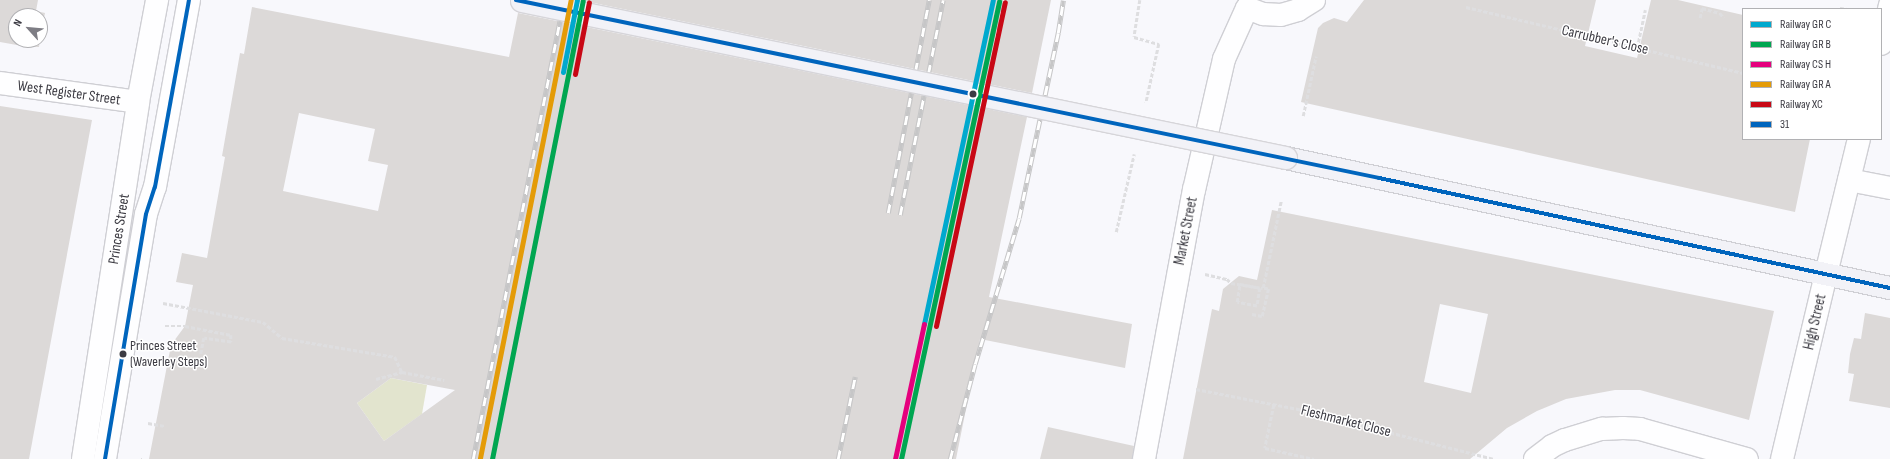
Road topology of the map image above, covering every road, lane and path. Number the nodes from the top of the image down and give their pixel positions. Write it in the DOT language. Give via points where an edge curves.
graph roads {
  1 [pos="157,0"];
  2 [pos="189,0"];
  3 [pos="1314,0"];
  4 [pos="519,1"];
  5 [pos="1249,4"];
  6 [pos="1890,5"];
  7 [pos="1466,7"];
  8 [pos="1645,10"];
  9 [pos="1700,18"];
  10 [pos="1724,18"];
  11 [pos="1882,40"];
  12 [pos="1637,48"];
  13 [pos="1316,56"];
  14 [pos="1742,72"];
  15 [pos="0,83"];
  16 [pos="138,102"];
  17 [pos="1303,116"];
  18 [pos="1859,140"];
  19 [pos="1849,180"];
  20 [pos="1890,188"];
  21 [pos="1281,201"];
  22 [pos="1179,269"];
  23 [pos="1826,274"];
  24 [pos="1240,284"];
  25 [pos="1264,288"];
  26 [pos="1890,288"];
  27 [pos="163,303"];
  28 [pos="1252,314"];
  29 [pos="165,326"];
  30 [pos="201,354"];
  31 [pos="402,372"];
  32 [pos="376,379"];
  33 [pos="444,380"];
  34 [pos="1196,389"];
  35 [pos="1274,405"];
  36 [pos="148,423"];
  37 [pos="165,426"];
  38 [pos="83,459"];
  39 [pos="105,459"];
  40 [pos="1144,459"];
  41 [pos="1314,459"];
  42 [pos="1494,459"];
  43 [pos="1535,459"];
  44 [pos="1747,459"];
  45 [pos="1782,459"];
  1 -- 16 [label="street, Princes Street"];
  2 -- 39 [label="street, Princes Street" via="155,187 146,214"];
  3 -- 5 [label="street" via="1298,10 1281,15 1263,14"];
  4 -- 23 [label="main road, bridge" via="1286,158"];
  5 -- 22 [label="street, Market Street" via="1220,71"];
  6 -- 11 [label="street"];
  7 -- 12 [label="path, Carrubber's Close"];
  8 -- 12 [label="path"];
  9 -- 10 [label="path" via="1702,8"];
  12 -- 14 [label="path, Carrubber's Close"];
  13 -- 17 [label="path"];
  15 -- 16 [label="street, West Register Street"];
  16 -- 38 [label="street, Princes Street"];
  18 -- 19 [label="street, High Street"];
  19 -- 20 [label="street"];
  19 -- 23 [label="street, High Street"];
  21 -- 25 [label="path"];
  22 -- 24 [label="path"];
  22 -- 40 [label="street, Market Street"];
  23 -- 26 [label="main road"];
  23 -- 45 [label="street, High Street"];
  24 -- 24 [label="path" via="1260,288 1257,306 1237,302"];
  24 -- 25 [label="path"];
  25 -- 28 [label="path" via="1268,288 1262,316"];
  27 -- 31 [label="path" via="263,322 282,338 395,357"];
  29 -- 30 [label="path" via="185,326 231,335 231,342 204,338"];
  31 -- 32 [label="path"];
  31 -- 33 [label="path"];
  34 -- 35 [label="path, Fleshmarket Close"];
  35 -- 41 [label="path" via="1265,448"];
  35 -- 42 [label="path, Fleshmarket Close" via="1303,410"];
  36 -- 37 [label="path"];
  43 -- 44 [label="street" via="1565,440 1602,429 1623,428 1640,429"];
}
